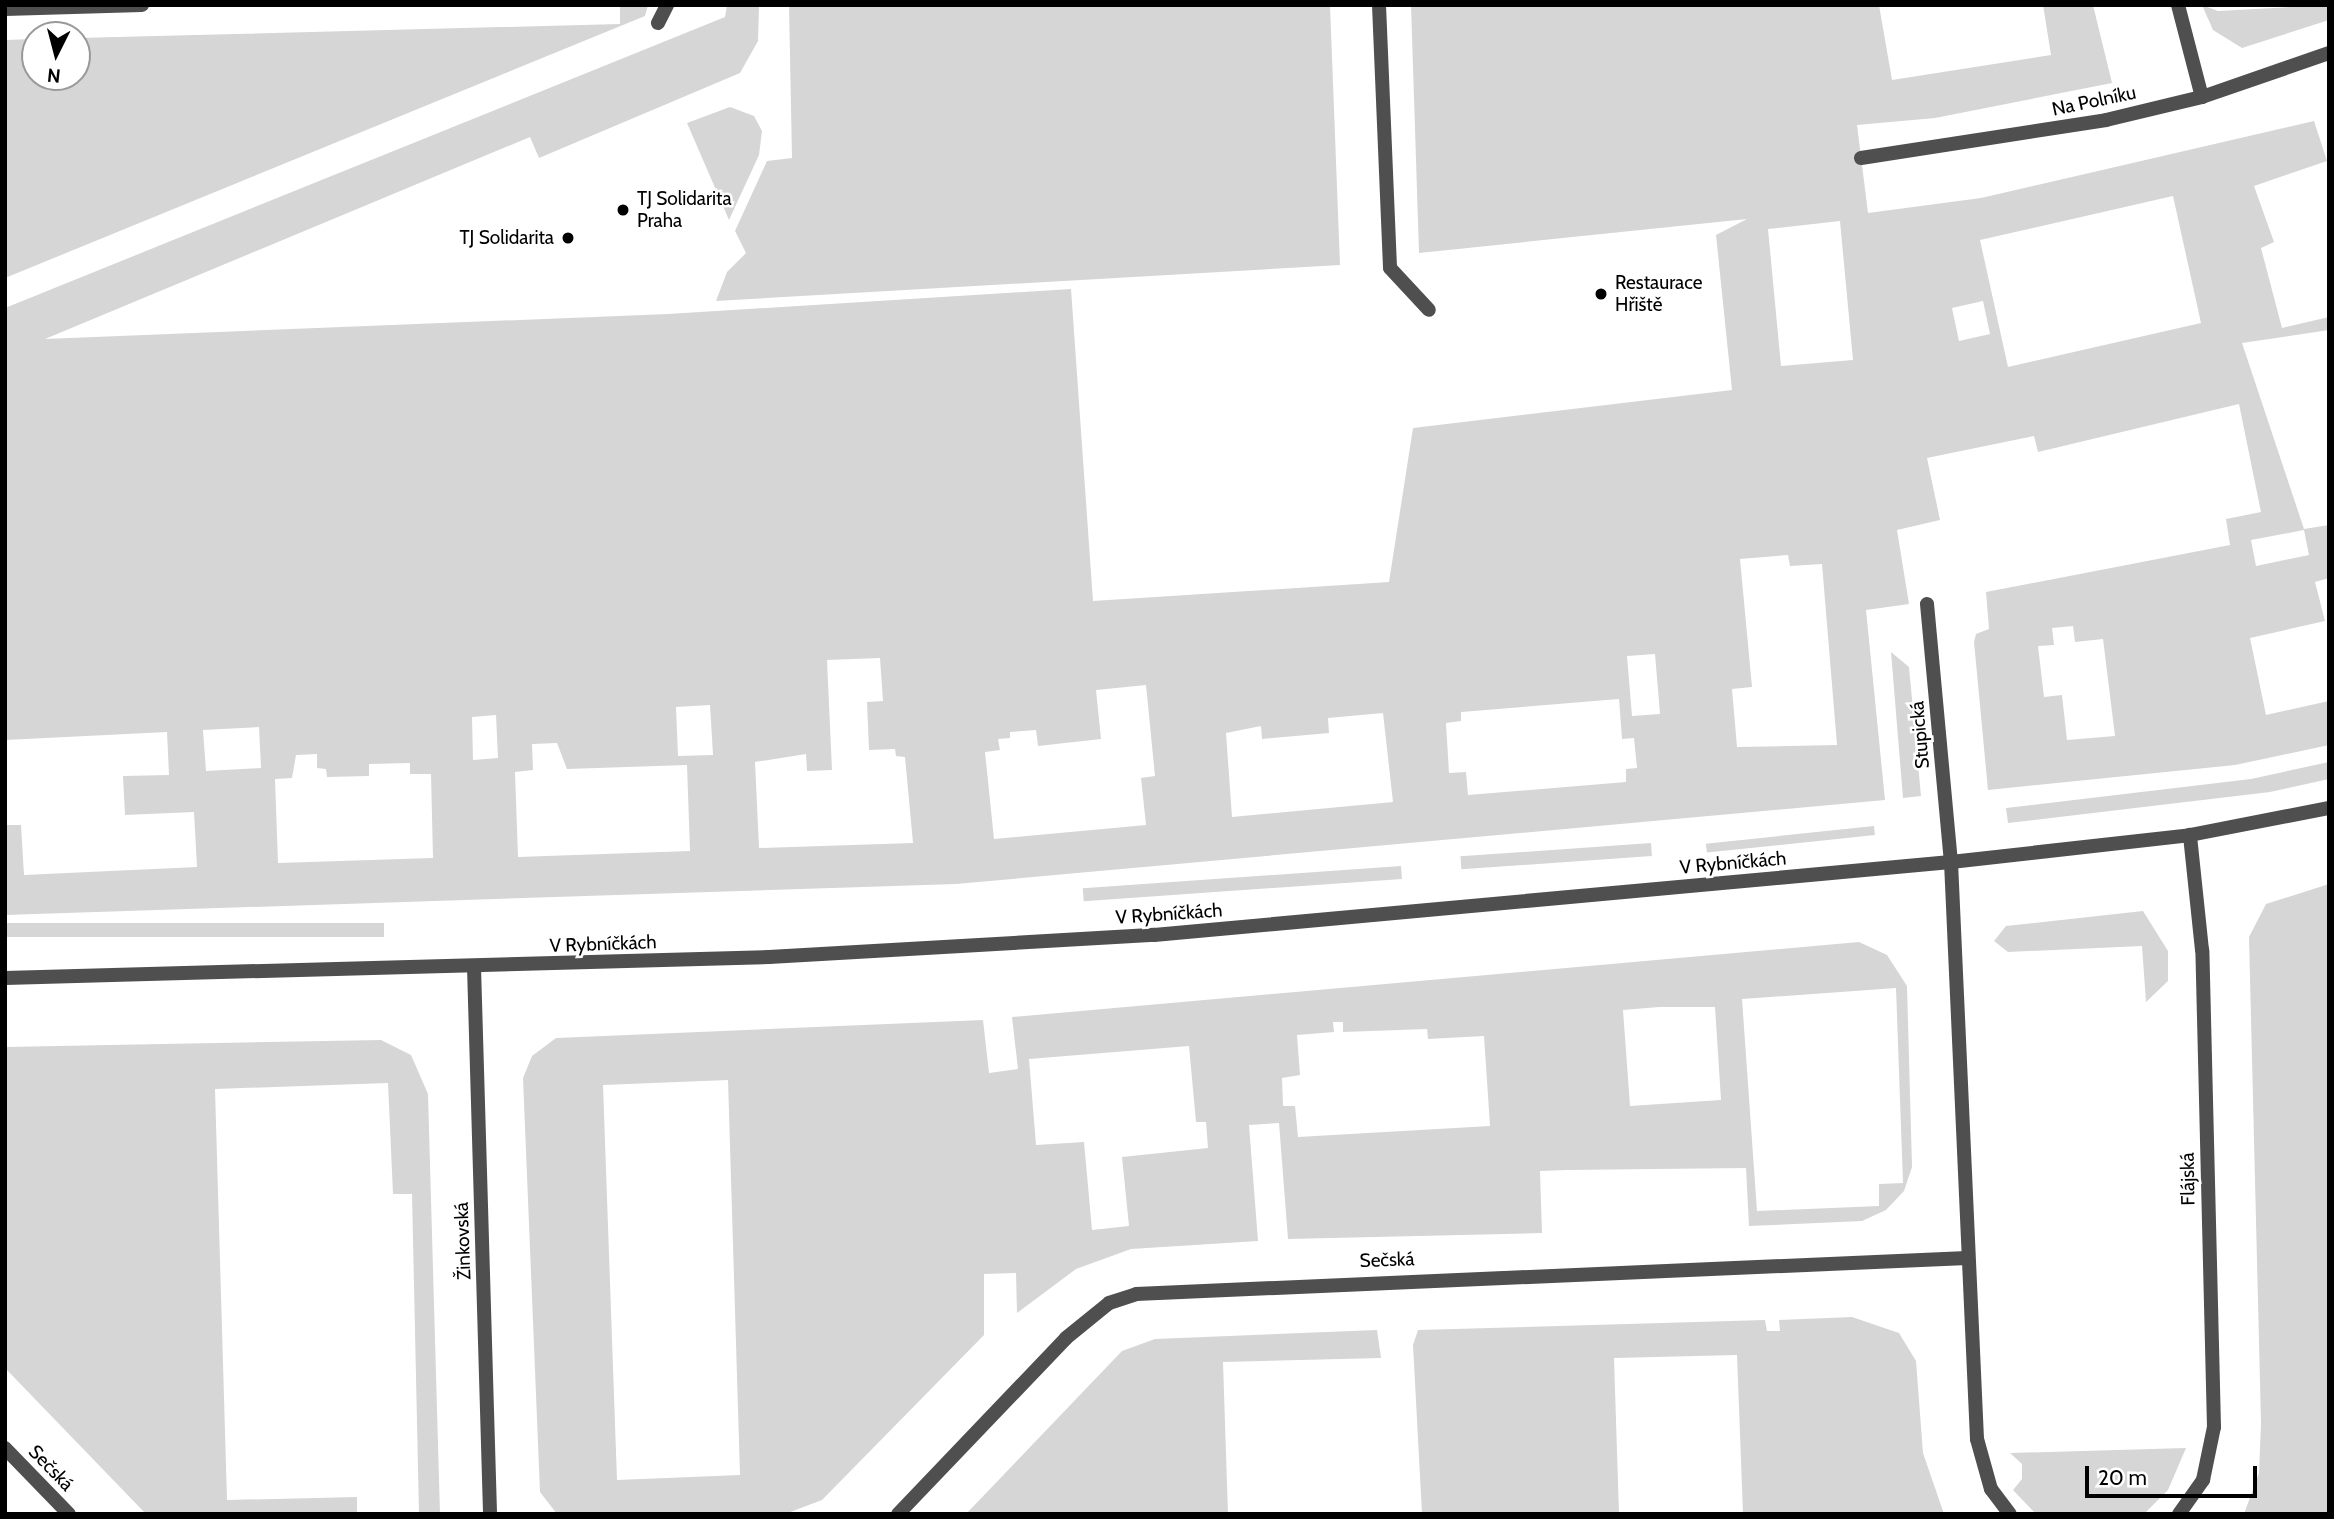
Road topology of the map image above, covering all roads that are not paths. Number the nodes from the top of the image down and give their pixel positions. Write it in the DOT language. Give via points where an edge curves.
graph roads {
  1 [pos="142,5"];
  2 [pos="667,5"];
  3 [pos="1379,5"];
  4 [pos="2178,5"];
  5 [pos="5,9"];
  6 [pos="658,23"];
  7 [pos="2329,52"];
  8 [pos="2202,97"];
  9 [pos="1861,158"];
  10 [pos="1429,310"];
  11 [pos="1927,604"];
  12 [pos="2329,808"];
  13 [pos="2190,835"];
  14 [pos="1951,862"];
  15 [pos="474,967"];
  16 [pos="5,978"];
  17 [pos="1967,1258"];
  18 [pos="5,1448"];
  19 [pos="69,1514"];
  20 [pos="490,1514"];
  21 [pos="898,1514"];
  22 [pos="2010,1514"];
  23 [pos="2179,1514"];
  1 -- 5 [label="street"];
  2 -- 6 [label="street"];
  3 -- 10 [label="street" via="1390,268"];
  4 -- 8 [label="street"];
  7 -- 8 [label="street, Na Polníku"];
  8 -- 9 [label="street, Na Polníku" via="2005,138"];
  11 -- 14 [label="street, Stupická"];
  12 -- 13 [label="street, V Rybníčkách"];
  13 -- 14 [label="street, V Rybníčkách"];
  13 -- 23 [label="street, Flájská" via="2202,950 2214,1427 2203,1480"];
  14 -- 15 [label="street, V Rybníčkách" via="1154,935"];
  14 -- 17 [label="street"];
  15 -- 16 [label="street, V Rybníčkách"];
  15 -- 20 [label="street, Žinkovská"];
  17 -- 21 [label="street, Sečská" via="1136,1294 1110,1303 1066,1338"];
  17 -- 22 [label="street" via="1976,1439 1991,1489"];
  18 -- 19 [label="street, Sečská"];
}
